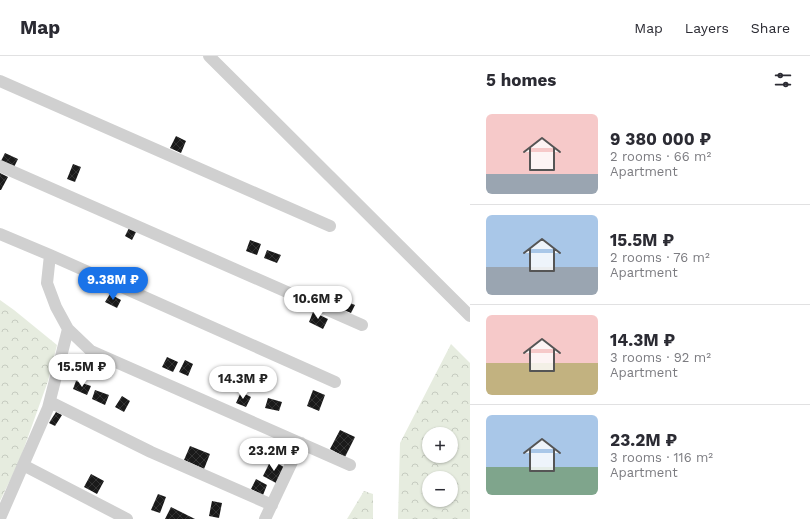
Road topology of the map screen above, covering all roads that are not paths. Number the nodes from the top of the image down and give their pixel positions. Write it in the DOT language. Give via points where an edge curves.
graph roads {
  1 [pos="209,56"];
  2 [pos="0,81"];
  3 [pos="0,166"];
  4 [pos="330,226"];
  5 [pos="0,234"];
  6 [pos="50,255"];
  7 [pos="470,316"];
  8 [pos="362,325"];
  9 [pos="68,329"];
  10 [pos="335,382"];
  11 [pos="50,402"];
  12 [pos="301,443"];
  13 [pos="23,465"];
  14 [pos="350,465"];
  15 [pos="272,505"];
  16 [pos="0,518"];
  17 [pos="127,519"];
  18 [pos="265,519"];
  1 -- 7 [label="street"];
  2 -- 4 [label="street"];
  3 -- 8 [label="street"];
  5 -- 6 [label="street"];
  6 -- 9 [label="street" via="47,283"];
  6 -- 10 [label="street"];
  9 -- 11 [label="street"];
  9 -- 12 [label="street" via="90,351"];
  11 -- 13 [label="street"];
  11 -- 15 [label="street" via="152,452"];
  12 -- 14 [label="street"];
  12 -- 15 [label="street"];
  13 -- 16 [label="street"];
  13 -- 17 [label="street"];
  15 -- 18 [label="street"];
}
